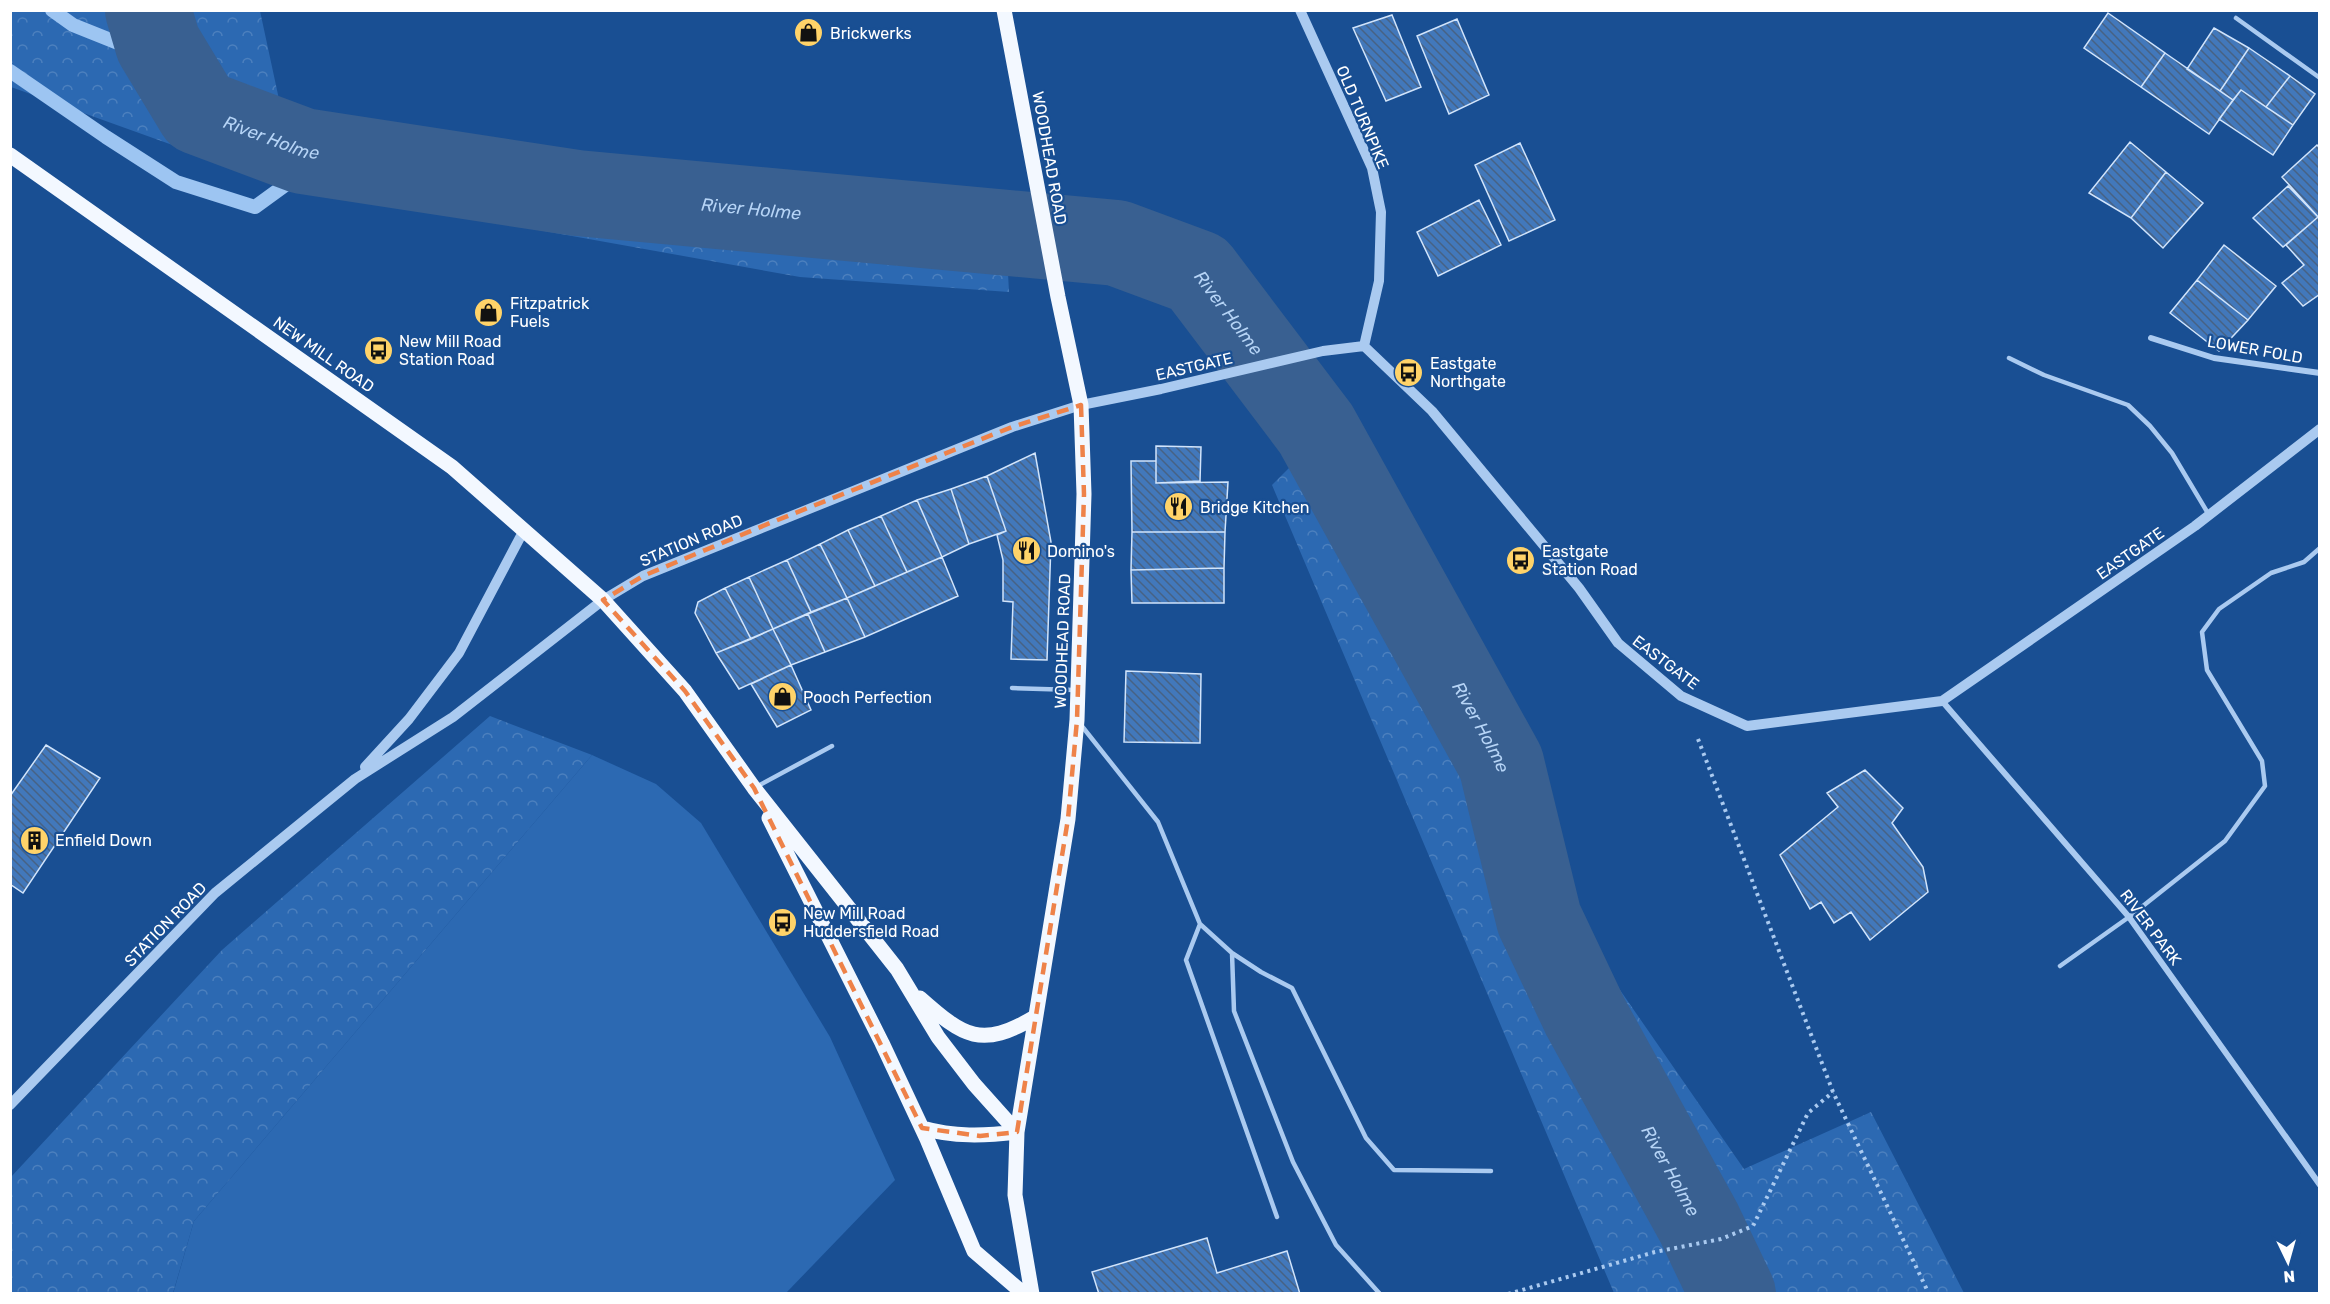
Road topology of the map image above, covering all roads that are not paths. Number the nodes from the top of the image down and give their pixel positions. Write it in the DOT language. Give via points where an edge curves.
graph roads {
  1 [pos="1004,10"];
  2 [pos="1300,10"];
  3 [pos="2236,18"];
  4 [pos="2319,78"];
  5 [pos="10,154"];
  6 [pos="2151,338"];
  7 [pos="1364,346"];
  8 [pos="2009,358"];
  9 [pos="2319,373"];
  10 [pos="1081,405"];
  11 [pos="2319,429"];
  12 [pos="2209,515"];
  13 [pos="524,530"];
  14 [pos="2319,548"];
  15 [pos="603,600"];
  16 [pos="1012,688"];
  17 [pos="1078,690"];
  18 [pos="1942,701"];
  19 [pos="1077,720"];
  20 [pos="832,746"];
  21 [pos="355,778"];
  22 [pos="754,788"];
  23 [pos="2129,917"];
  24 [pos="1200,924"];
  25 [pos="1232,953"];
  26 [pos="2060,966"];
  27 [pos="910,989"];
  28 [pos="1035,1017"];
  29 [pos="10,1105"];
  30 [pos="922,1128"];
  31 [pos="1017,1132"];
  32 [pos="1491,1171"];
  33 [pos="2319,1185"];
  34 [pos="1277,1216"];
  35 [pos="1024,1293"];
  36 [pos="1032,1293"];
  37 [pos="1380,1293"];
  1 -- 10 [label="main road, WOODHEAD ROAD"];
  2 -- 7 [label="street, OLD TURNPIKE" via="1372,168 1381,212 1379,281"];
  3 -- 4 [label="lane"];
  5 -- 13 [label="main road, NEW MILL ROAD" via="452,467"];
  6 -- 9 [label="street, LOWER FOLD" via="2214,358"];
  7 -- 10 [label="street, EASTGATE" via="1323,351"];
  7 -- 18 [label="street, EASTGATE" via="1432,411 1579,588 1618,644 1681,696 1747,726"];
  8 -- 12 [label="lane" via="2128,405 2172,453"];
  10 -- 15 [label="street, STATION ROAD" via="1011,427 770,523 643,576"];
  10 -- 17 [label="main road, WOODHEAD ROAD" via="1084,494"];
  11 -- 12 [label="street, EASTGATE"];
  12 -- 18 [label="street, EASTGATE"];
  13 -- 15 [label="main road, NEW MILL ROAD"];
  13 -- 21 [label="street, STATION ROAD" via="459,653 409,719"];
  14 -- 23 [label="lane" via="2304,562 2271,573 2219,609 2202,632 2207,670 2262,761 2265,786 2225,841"];
  15 -- 21 [label="street, STATION ROAD" via="453,717"];
  15 -- 22 [label="main road, NEW MILL ROAD" via="685,691"];
  16 -- 17 [label="lane"];
  17 -- 19 [label="main road, WOODHEAD ROAD"];
  18 -- 23 [label="street, RIVER PARK"];
  19 -- 24 [label="lane" via="1158,822"];
  19 -- 28 [label="main road, WOODHEAD ROAD" via="1068,819"];
  20 -- 22 [label="lane"];
  21 -- 29 [label="street, STATION ROAD" via="215,893"];
  22 -- 27 [label="main road"];
  22 -- 30 [label="main road"];
  23 -- 26 [label="lane"];
  23 -- 33 [label="street, RIVER PARK"];
  24 -- 25 [label="lane"];
  24 -- 34 [label="lane" via="1186,960"];
  25 -- 32 [label="lane" via="1292,988 1366,1138 1394,1170"];
  25 -- 37 [label="lane" via="1234,1011 1293,1162 1336,1245"];
  27 -- 28 [label="main road" via="961,1030 989,1037 1015,1029"];
  27 -- 31 [label="main road" via="938,1037"];
  28 -- 31 [label="main road, WOODHEAD ROAD"];
  30 -- 31 [label="main road" via="980,1136"];
  30 -- 35 [label="main road" via="974,1251"];
  31 -- 36 [label="main road, WOODHEAD ROAD" via="1015,1195"];
}
